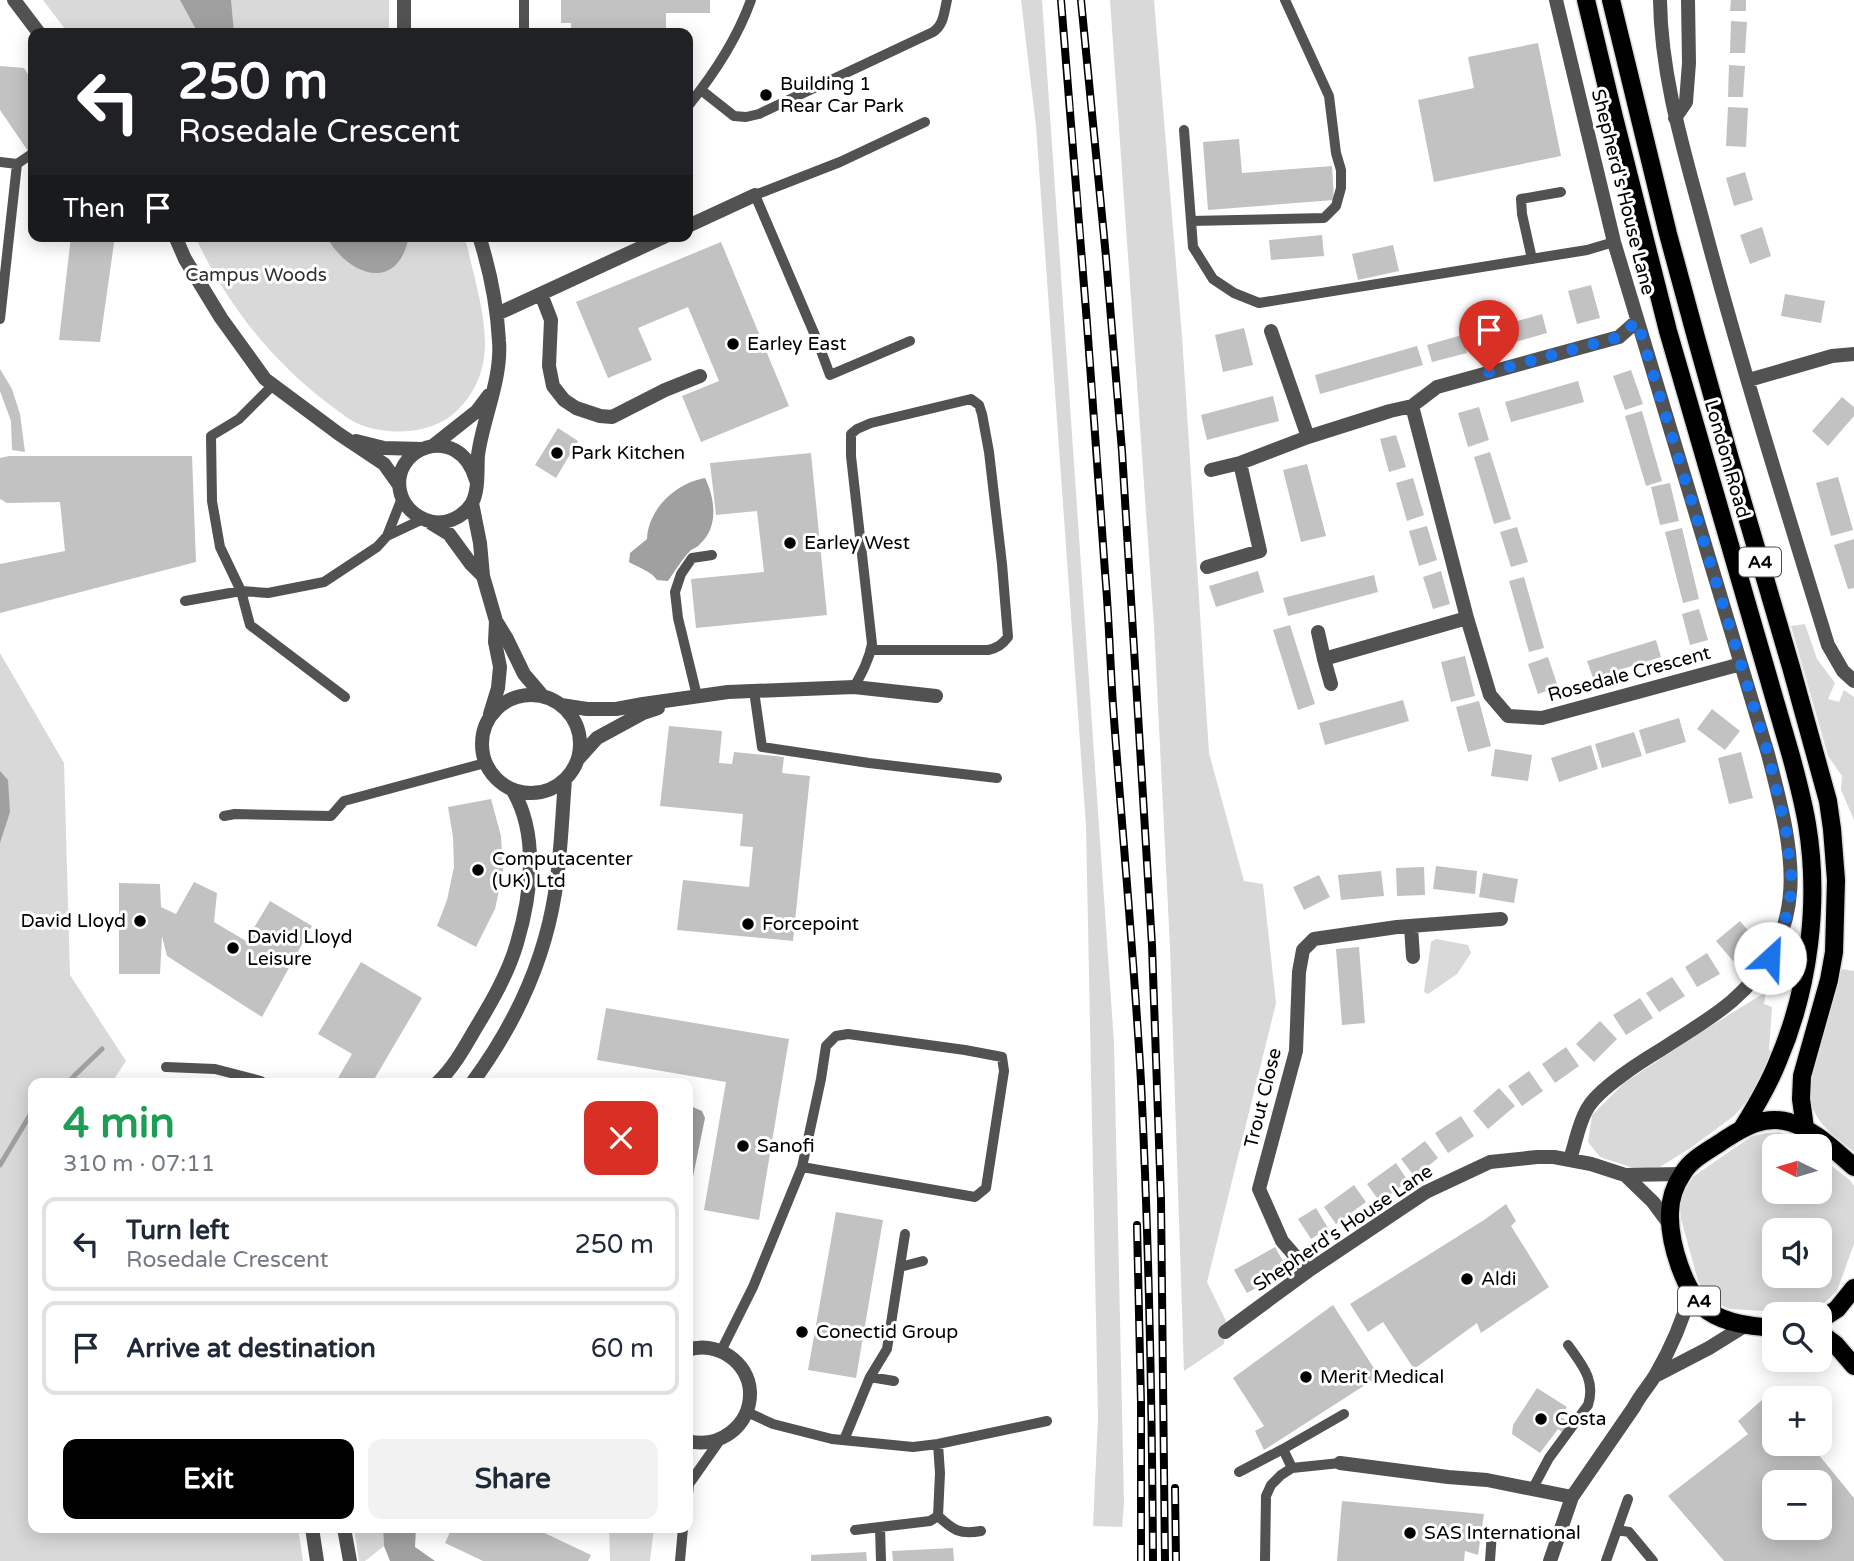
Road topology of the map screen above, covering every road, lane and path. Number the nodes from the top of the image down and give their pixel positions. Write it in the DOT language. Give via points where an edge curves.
graph roads {
  1 [pos="14,0"];
  2 [pos="404,0"];
  3 [pos="524,0"];
  4 [pos="751,0"];
  5 [pos="947,0"];
  6 [pos="1285,0"];
  7 [pos="1556,0"];
  8 [pos="1586,0"];
  9 [pos="1611,0"];
  10 [pos="1660,0"];
  11 [pos="1688,0"];
  12 [pos="35,28"];
  13 [pos="404,28"];
  14 [pos="524,28"];
  15 [pos="701,90"];
  16 [pos="693,100"];
  17 [pos="1675,118"];
  18 [pos="925,122"];
  19 [pos="1184,130"];
  20 [pos="28,156"];
  21 [pos="0,162"];
  22 [pos="17,164"];
  23 [pos="1561,192"];
  24 [pos="755,195"];
  25 [pos="1191,221"];
  26 [pos="693,224"];
  27 [pos="178,242"];
  28 [pos="481,242"];
  29 [pos="653,242"];
  30 [pos="1614,242"];
  31 [pos="1532,259"];
  32 [pos="541,294"];
  33 [pos="497,314"];
  34 [pos="0,319"];
  35 [pos="1637,321"];
  36 [pos="1271,331"];
  37 [pos="910,341"];
  38 [pos="1854,354"];
  39 [pos="701,376"];
  40 [pos="1749,380"];
  41 [pos="273,385"];
  42 [pos="492,391"];
  43 [pos="1412,407"];
  44 [pos="1308,437"];
  45 [pos="348,439"];
  46 [pos="428,447"];
  47 [pos="1240,463"];
  48 [pos="1211,470"];
  49 [pos="476,480"];
  50 [pos="400,491"];
  51 [pos="472,503"];
  52 [pos="426,520"];
  53 [pos="387,536"];
  54 [pos="712,555"];
  55 [pos="1207,567"];
  56 [pos="483,576"];
  57 [pos="242,591"];
  58 [pos="185,601"];
  59 [pos="1467,618"];
  60 [pos="496,621"];
  61 [pos="1318,632"];
  62 [pos="871,650"];
  63 [pos="1324,659"];
  64 [pos="1741,664"];
  65 [pos="1854,681"];
  66 [pos="1331,684"];
  67 [pos="854,687"];
  68 [pos="754,691"];
  69 [pos="541,694"];
  70 [pos="345,696"];
  71 [pos="936,696"];
  72 [pos="693,697"];
  73 [pos="561,705"];
  74 [pos="490,715"];
  75 [pos="578,760"];
  76 [pos="485,763"];
  77 [pos="997,778"];
  78 [pos="565,780"];
  79 [pos="513,790"];
  80 [pos="224,816"];
  81 [pos="1502,919"];
  82 [pos="1411,926"];
  83 [pos="1413,957"];
  84 [pos="166,1068"];
  85 [pos="250,1078"];
  86 [pos="442,1078"];
  87 [pos="474,1078"];
  88 [pos="1743,1128"];
  89 [pos="1805,1128"];
  90 [pos="1570,1159"];
  91 [pos="802,1167"];
  92 [pos="1854,1167"];
  93 [pos="1682,1174"];
  94 [pos="1625,1175"];
  95 [pos="1670,1225"];
  96 [pos="905,1234"];
  97 [pos="923,1261"];
  98 [pos="900,1267"];
  99 [pos="1308,1271"];
  100 [pos="1854,1288"];
  101 [pos="1691,1291"];
  102 [pos="1832,1312"];
  103 [pos="1746,1325"];
  104 [pos="1762,1327"];
  105 [pos="1225,1332"];
  106 [pos="1832,1342"];
  107 [pos="1568,1345"];
  108 [pos="693,1349"];
  109 [pos="720,1351"];
  110 [pos="1854,1366"];
  111 [pos="1655,1376"];
  112 [pos="870,1377"];
  113 [pos="894,1381"];
  114 [pos="747,1412"];
  115 [pos="1344,1413"];
  116 [pos="1047,1421"];
  117 [pos="720,1440"];
  118 [pos="844,1440"];
  119 [pos="693,1442"];
  120 [pos="938,1444"];
  121 [pos="1283,1449"];
  122 [pos="1340,1463"];
  123 [pos="1292,1468"];
  124 [pos="1239,1472"];
  125 [pos="693,1479"];
  126 [pos="1533,1488"];
  127 [pos="1572,1497"];
  128 [pos="1628,1499"];
  129 [pos="938,1516"];
  130 [pos="880,1527"];
  131 [pos="855,1530"];
  132 [pos="1616,1530"];
  133 [pos="981,1531"];
  134 [pos="1492,1532"];
  135 [pos="313,1533"];
  136 [pos="345,1533"];
  137 [pos="683,1533"];
  138 [pos="317,1561"];
  139 [pos="350,1561"];
  140 [pos="680,1561"];
  141 [pos="881,1561"];
  142 [pos="1265,1561"];
  143 [pos="1490,1561"];
  144 [pos="1550,1561"];
  145 [pos="1606,1561"];
  146 [pos="1653,1561"];
  1 -- 12 [label="street"];
  2 -- 13 [label="street"];
  3 -- 14 [label="lane"];
  4 -- 15 [label="lane" via="743,22"];
  5 -- 15 [label="lane" via="938,29 771,109 734,116"];
  6 -- 25 [label="lane" via="1329,96 1341,170 1336,206 1324,218"];
  7 -- 30 [label="street, Shepherd's House Lane"];
  8 -- 88 [label="main road, London Road / A4" via="1668,331 1808,826 1812,891 1801,988 1777,1063"];
  9 -- 89 [label="main road, London Road / A4" via="1700,354 1828,801 1836,880 1834,952 1802,1076"];
  10 -- 17 [label="street" via="1663,53"];
  11 -- 17 [label="street" via="1686,102"];
  15 -- 16 [label="lane"];
  17 -- 40 [label="street"];
  18 -- 24 [label="lane"];
  19 -- 25 [label="lane"];
  20 -- 22 [label="lane"];
  21 -- 22 [label="lane"];
  22 -- 34 [label="lane"];
  23 -- 31 [label="lane" via="1521,199"];
  24 -- 26 [label="street"];
  24 -- 37 [label="lane" via="830,375"];
  25 -- 31 [label="lane" via="1194,247 1213,279 1259,303"];
  27 -- 41 [label="street" via="221,318"];
  28 -- 33 [label="street"];
  29 -- 32 [label="street"];
  30 -- 31 [label="lane"];
  30 -- 35 [label="street, Shepherd's House Lane"];
  32 -- 33 [label="street"];
  32 -- 39 [label="street" via="551,320 554,386 576,408 612,416"];
  33 -- 42 [label="street" via="499,368"];
  35 -- 43 [label="street" via="1619,337 1437,387"];
  35 -- 64 [label="street, Shepherd's House Lane"];
  36 -- 44 [label="street"];
  38 -- 40 [label="street"];
  40 -- 65 [label="street" via="1828,645"];
  41 -- 45 [label="street"];
  41 -- 57 [label="lane" via="239,419 211,436 212,500 220,547"];
  42 -- 46 [label="street" via="477,411"];
  42 -- 49 [label="street"];
  43 -- 44 [label="street"];
  43 -- 59 [label="street, Rosedale Crescent"];
  44 -- 47 [label="street"];
  45 -- 46 [label="street" via="384,448"];
  45 -- 50 [label="street" via="384,464"];
  46 -- 49 [label="street" via="449,447 464,455"];
  46 -- 50 [label="street" via="405,464"];
  47 -- 48 [label="street"];
  47 -- 55 [label="street" via="1260,551"];
  49 -- 51 [label="street"];
  50 -- 52 [label="street" via="412,513"];
  50 -- 53 [label="lane"];
  51 -- 52 [label="street" via="453,520"];
  51 -- 56 [label="street"];
  52 -- 53 [label="lane"];
  52 -- 56 [label="street" via="449,534"];
  53 -- 57 [label="lane" via="324,582 268,593"];
  54 -- 72 [label="lane" via="692,558 675,592"];
  56 -- 60 [label="street"];
  57 -- 58 [label="lane"];
  57 -- 70 [label="lane" via="250,625"];
  59 -- 63 [label="street"];
  59 -- 64 [label="street, Rosedale Crescent" via="1490,695 1508,716 1542,718"];
  60 -- 69 [label="street" via="524,674"];
  60 -- 74 [label="street" via="500,667"];
  61 -- 63 [label="street"];
  62 -- 62 [label="lane" via="851,433 872,423 971,399 979,405 989,452 1008,638 988,650"];
  62 -- 67 [label="lane"];
  63 -- 66 [label="street"];
  64 -- 90 [label="street, Shepherd's House Lane" via="1786,831 1790,903 1779,941 1754,980 1734,1000 1588,1106"];
  67 -- 68 [label="street"];
  67 -- 71 [label="street"];
  68 -- 72 [label="street"];
  68 -- 77 [label="lane" via="762,747"];
  69 -- 73 [label="street"];
  69 -- 74 [label="street" via="512,698"];
  72 -- 73 [label="street" via="615,709"];
  72 -- 75 [label="street" via="643,713 597,738"];
  73 -- 75 [label="street" via="579,731"];
  74 -- 76 [label="street" via="482,733"];
  75 -- 78 [label="street"];
  76 -- 79 [label="street" via="497,781"];
  76 -- 80 [label="lane" via="344,802 331,816"];
  78 -- 79 [label="street" via="544,792"];
  78 -- 87 [label="street" via="556,891 542,954 518,1010"];
  79 -- 86 [label="street" via="529,839 528,891 516,945 493,1000"];
  81 -- 82 [label="street, Trout Close"];
  82 -- 83 [label="street"];
  82 -- 99 [label="street, Trout Close" via="1314,939 1303,950 1296,1051 1259,1189 1282,1241"];
  84 -- 85 [label="lane" via="215,1069"];
  88 -- 89 [label="main road, A4" via="1776,1120"];
  88 -- 93 [label="main road, A4" via="1700,1156"];
  89 -- 92 [label="main road, A4"];
  90 -- 94 [label="street, Shepherd's House Lane"];
  90 -- 99 [label="street, Shepherd's House Lane" via="1490,1162 1426,1192"];
  91 -- 91 [label="lane" via="826,1046 836,1036 848,1034 1002,1058 1004,1072 986,1188 975,1197"];
  91 -- 109 [label="lane" via="753,1287"];
  93 -- 94 [label="street, Shepherd's House Lane"];
  93 -- 95 [label="main road, A4" via="1673,1195"];
  94 -- 95 [label="street, Shepherd's House Lane"];
  95 -- 101 [label="main road, A4"];
  96 -- 98 [label="lane"];
  97 -- 98 [label="lane"];
  98 -- 112 [label="lane" via="887,1349"];
  99 -- 105 [label="street, Shepherd's House Lane"];
  100 -- 102 [label="main road"];
  101 -- 103 [label="main road, A4" via="1708,1310"];
  101 -- 111 [label="street" via="1682,1322"];
  103 -- 104 [label="main road, A4"];
  103 -- 111 [label="street"];
  106 -- 110 [label="main road"];
  107 -- 126 [label="lane" via="1585,1370 1591,1395"];
  108 -- 109 [label="street"];
  109 -- 114 [label="street" via="735,1360 746,1376 750,1392"];
  111 -- 127 [label="street"];
  112 -- 113 [label="lane"];
  112 -- 118 [label="lane"];
  114 -- 117 [label="street" via="738,1427"];
  114 -- 118 [label="lane" via="774,1424"];
  115 -- 121 [label="lane"];
  116 -- 120 [label="lane"];
  117 -- 119 [label="street"];
  117 -- 125 [label="lane"];
  118 -- 120 [label="lane" via="913,1447"];
  120 -- 129 [label="lane"];
  121 -- 123 [label="lane"];
  121 -- 124 [label="lane"];
  122 -- 123 [label="lane"];
  122 -- 126 [label="street"];
  123 -- 142 [label="lane" via="1271,1485 1266,1496"];
  126 -- 127 [label="street"];
  127 -- 144 [label="street"];
  128 -- 132 [label="lane"];
  129 -- 130 [label="lane"];
  129 -- 133 [label="lane" via="954,1531"];
  130 -- 131 [label="lane"];
  130 -- 141 [label="lane"];
  132 -- 145 [label="lane"];
  132 -- 146 [label="lane" via="1629,1532"];
  134 -- 143 [label="lane"];
  135 -- 138 [label="street"];
  136 -- 139 [label="street"];
  137 -- 140 [label="lane"];
}
